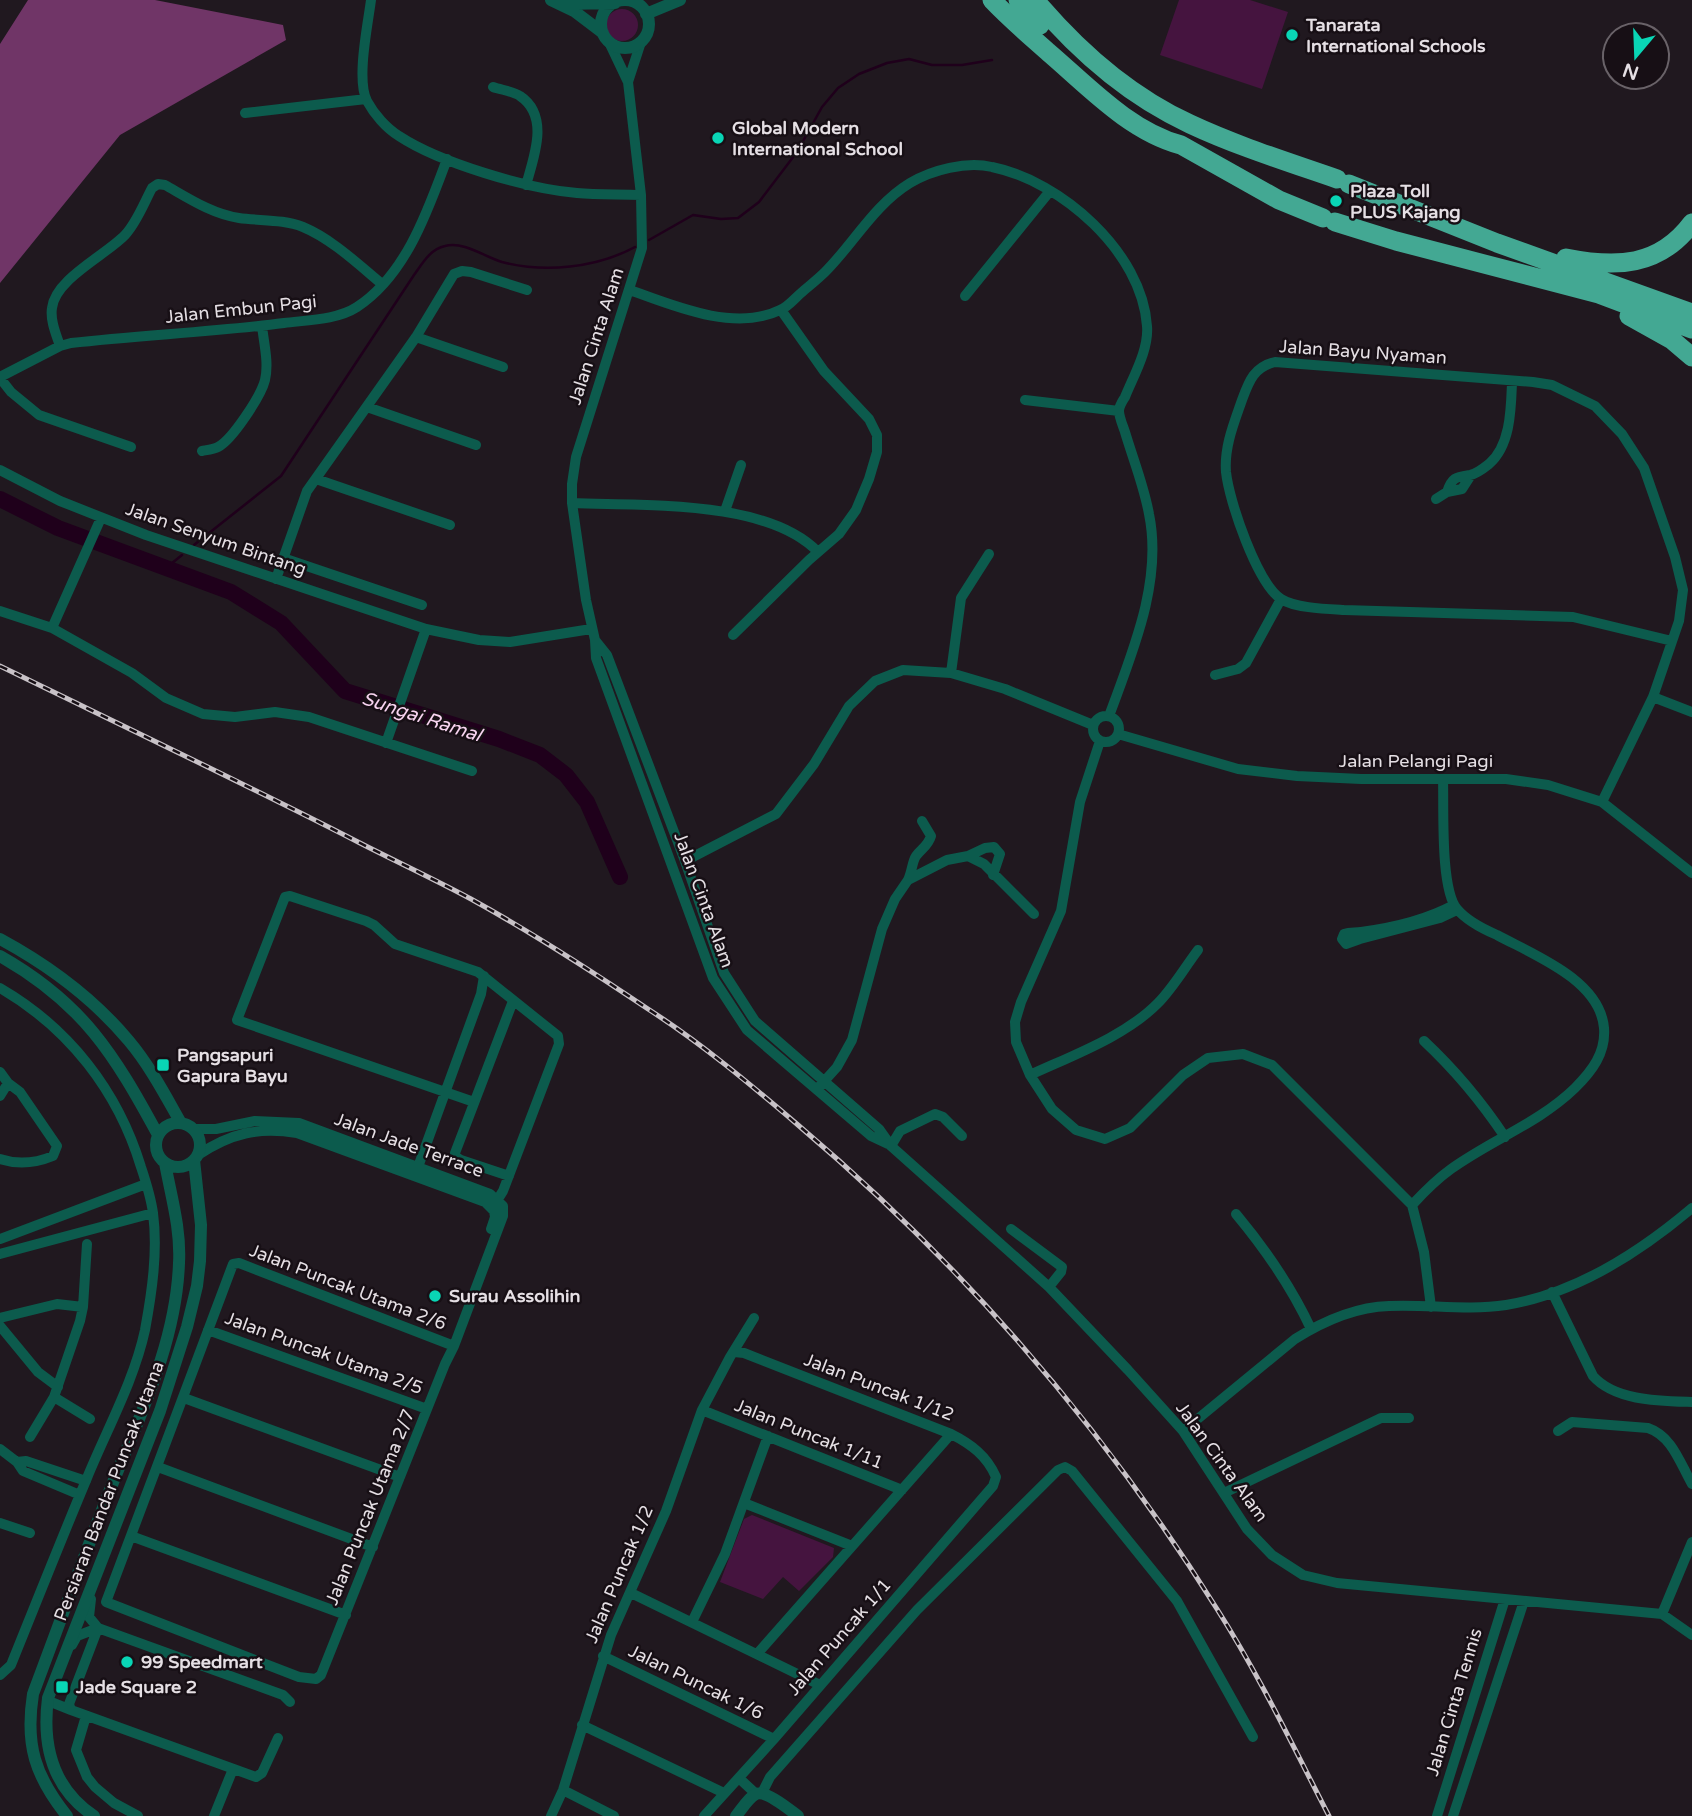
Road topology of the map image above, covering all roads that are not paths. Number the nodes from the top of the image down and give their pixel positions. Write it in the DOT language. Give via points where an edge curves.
graph roads {
  1 [pos="371,0"];
  2 [pos="680,0"];
  3 [pos="992,0"];
  4 [pos="1003,0"];
  5 [pos="1018,0"];
  6 [pos="1035,0"];
  7 [pos="556,2"];
  8 [pos="641,2"];
  9 [pos="615,3"];
  10 [pos="646,14"];
  11 [pos="606,38"];
  12 [pos="641,42"];
  13 [pos="1047,51"];
  14 [pos="628,82"];
  15 [pos="494,87"];
  16 [pos="366,99"];
  17 [pos="245,113"];
  18 [pos="1181,145"];
  19 [pos="447,159"];
  20 [pos="526,185"];
  21 [pos="1050,191"];
  22 [pos="641,195"];
  23 [pos="1692,223"];
  24 [pos="1497,243"];
  25 [pos="383,284"];
  26 [pos="1556,284"];
  27 [pos="527,290"];
  28 [pos="631,290"];
  29 [pos="965,296"];
  30 [pos="781,310"];
  31 [pos="1692,313"];
  32 [pos="262,326"];
  33 [pos="1692,329"];
  34 [pos="415,337"];
  35 [pos="60,345"];
  36 [pos="1692,357"];
  37 [pos="503,367"];
  38 [pos="0,378"];
  39 [pos="1513,382"];
  40 [pos="1025,400"];
  41 [pos="367,407"];
  42 [pos="1119,411"];
  43 [pos="476,444"];
  44 [pos="131,447"];
  45 [pos="202,451"];
  46 [pos="741,465"];
  47 [pos="0,470"];
  48 [pos="316,479"];
  49 [pos="1436,499"];
  50 [pos="572,503"];
  51 [pos="725,511"];
  52 [pos="101,518"];
  53 [pos="450,525"];
  54 [pos="818,552"];
  55 [pos="989,554"];
  56 [pos="283,558"];
  57 [pos="276,579"];
  58 [pos="1281,599"];
  59 [pos="422,604"];
  60 [pos="0,611"];
  61 [pos="52,628"];
  62 [pos="425,629"];
  63 [pos="593,635"];
  64 [pos="733,635"];
  65 [pos="1672,641"];
  66 [pos="951,673"];
  67 [pos="1215,675"];
  68 [pos="1653,697"];
  69 [pos="1692,712"];
  70 [pos="1109,716"];
  71 [pos="1093,725"];
  72 [pos="1118,734"];
  73 [pos="386,740"];
  74 [pos="1100,741"];
  75 [pos="472,771"];
  76 [pos="1443,779"];
  77 [pos="1602,802"];
  78 [pos="922,821"];
  79 [pos="968,856"];
  80 [pos="685,861"];
  81 [pos="1692,873"];
  82 [pos="993,875"];
  83 [pos="908,880"];
  84 [pos="1456,907"];
  85 [pos="1034,914"];
  86 [pos="0,939"];
  87 [pos="1198,950"];
  88 [pos="0,956"];
  89 [pos="484,976"];
  90 [pos="0,988"];
  91 [pos="513,1001"];
  92 [pos="1424,1041"];
  93 [pos="0,1072"];
  94 [pos="1030,1075"];
  95 [pos="8,1083"];
  96 [pos="820,1086"];
  97 [pos="446,1092"];
  98 [pos="0,1096"];
  99 [pos="474,1102"];
  100 [pos="181,1123"];
  101 [pos="194,1129"];
  102 [pos="158,1135"];
  103 [pos="962,1136"];
  104 [pos="1505,1137"];
  105 [pos="891,1146"];
  106 [pos="196,1157"];
  107 [pos="0,1159"];
  108 [pos="165,1163"];
  109 [pos="418,1167"];
  110 [pos="401,1172"];
  111 [pos="509,1176"];
  112 [pos="425,1180"];
  113 [pos="146,1184"];
  114 [pos="498,1199"];
  115 [pos="1412,1205"];
  116 [pos="1692,1208"];
  117 [pos="153,1213"];
  118 [pos="1236,1214"];
  119 [pos="1011,1229"];
  120 [pos="0,1239"];
  121 [pos="87,1244"];
  122 [pos="0,1254"];
  123 [pos="1049,1287"];
  124 [pos="1552,1292"];
  125 [pos="83,1307"];
  126 [pos="1431,1307"];
  127 [pos="0,1318"];
  128 [pos="754,1318"];
  129 [pos="0,1326"];
  130 [pos="1311,1329"];
  131 [pos="208,1330"];
  132 [pos="451,1345"];
  133 [pos="734,1352"];
  134 [pos="56,1392"];
  135 [pos="184,1398"];
  136 [pos="1692,1402"];
  137 [pos="428,1409"];
  138 [pos="702,1410"];
  139 [pos="1409,1418"];
  140 [pos="90,1419"];
  141 [pos="1183,1431"];
  142 [pos="1558,1431"];
  143 [pos="951,1434"];
  144 [pos="768,1436"];
  145 [pos="30,1437"];
  146 [pos="0,1449"];
  147 [pos="17,1462"];
  148 [pos="158,1467"];
  149 [pos="400,1477"];
  150 [pos="996,1477"];
  151 [pos="86,1481"];
  152 [pos="1692,1484"];
  153 [pos="902,1490"];
  154 [pos="1224,1493"];
  155 [pos="80,1495"];
  156 [pos="744,1503"];
  157 [pos="0,1523"];
  158 [pos="30,1533"];
  159 [pos="131,1536"];
  160 [pos="1692,1542"];
  161 [pos="852,1546"];
  162 [pos="373,1547"];
  163 [pos="97,1577"];
  164 [pos="631,1593"];
  165 [pos="1505,1599"];
  166 [pos="1524,1601"];
  167 [pos="1662,1614"];
  168 [pos="346,1615"];
  169 [pos="692,1622"];
  170 [pos="98,1628"];
  171 [pos="1692,1635"];
  172 [pos="757,1654"];
  173 [pos="603,1656"];
  174 [pos="64,1657"];
  175 [pos="0,1675"];
  176 [pos="820,1685"];
  177 [pos="48,1698"];
  178 [pos="289,1702"];
  179 [pos="71,1710"];
  180 [pos="86,1716"];
  181 [pos="45,1723"];
  182 [pos="582,1725"];
  183 [pos="1253,1737"];
  184 [pos="278,1738"];
  185 [pos="774,1739"];
  186 [pos="233,1769"];
  187 [pos="739,1778"];
  188 [pos="563,1790"];
  189 [pos="724,1793"];
  190 [pos="759,1794"];
  191 [pos="68,1816"];
  192 [pos="94,1816"];
  193 [pos="138,1816"];
  194 [pos="214,1816"];
  195 [pos="551,1816"];
  196 [pos="614,1816"];
  197 [pos="704,1816"];
  198 [pos="736,1816"];
  199 [pos="798,1816"];
  200 [pos="1437,1816"];
  201 [pos="1453,1816"];
  1 -- 16 [label="street" via="363,71"];
  2 -- 10 [label="street"];
  3 -- 13 [label="highway"];
  4 -- 13 [label="highway"];
  5 -- 18 [label="highway" via="1056,44 1096,80 1170,129"];
  6 -- 24 [label="highway" via="1063,34 1102,69 1189,124"];
  7 -- 9 [label="street, Jalan Cinta Alam"];
  7 -- 11 [label="street, Jalan Cinta Alam"];
  8 -- 9 [label="street"];
  8 -- 10 [label="street"];
  9 -- 11 [label="street" via="603,16"];
  10 -- 12 [label="street" via="648,29"];
  11 -- 12 [label="street" via="618,47"];
  11 -- 14 [label="street, Jalan Cinta Alam"];
  12 -- 14 [label="street, Jalan Cinta Alam"];
  13 -- 18 [label="highway" via="1135,123"];
  14 -- 22 [label="street, Jalan Cinta Alam"];
  15 -- 20 [label="street" via="520,96 535,113 538,139"];
  16 -- 17 [label="street"];
  16 -- 19 [label="street" via="397,135"];
  18 -- 26 [label="highway" via="1279,200 1329,220"];
  19 -- 20 [label="street"];
  19 -- 25 [label="street, Jalan Embun Pagi" via="428,211"];
  20 -- 22 [label="street" via="576,193"];
  21 -- 29 [label="street"];
  21 -- 30 [label="street" via="990,166 933,172 887,199 826,271"];
  21 -- 42 [label="street" via="1102,232 1120,253 1144,305 1143,352"];
  22 -- 28 [label="street, Jalan Cinta Alam" via="642,248"];
  23 -- 24 [label="highway" via="1665,250 1636,263 1598,264"];
  24 -- 31 [label="highway"];
  25 -- 32 [label="street, Jalan Embun Pagi" via="356,308 323,318"];
  25 -- 35 [label="street" via="303,227 236,217 158,184 126,234 60,290 51,307"];
  26 -- 33 [label="highway" via="1599,294"];
  26 -- 36 [label="highway" via="1635,318"];
  27 -- 34 [label="street" via="462,271 454,274"];
  28 -- 30 [label="street" via="727,318"];
  28 -- 50 [label="street, Jalan Cinta Alam" via="576,457"];
  30 -- 54 [label="street" via="877,435 874,461 856,510"];
  32 -- 35 [label="street, Jalan Embun Pagi"];
  32 -- 45 [label="street" via="265,382 229,437 219,447"];
  34 -- 37 [label="street"];
  34 -- 41 [label="street"];
  35 -- 38 [label="street, Jalan Embun Pagi"];
  38 -- 44 [label="street" via="39,415"];
  39 -- 49 [label="street" via="1505,438 1491,462 1471,475 1452,478 1447,492"];
  39 -- 58 [label="street, Jalan Bayu Nyaman" via="1275,362 1257,369 1227,446 1226,471 1247,544"];
  39 -- 65 [label="street, Jalan Bayu Nyaman" via="1552,385 1595,405 1622,434 1644,468 1683,590"];
  40 -- 42 [label="street"];
  41 -- 43 [label="street"];
  41 -- 48 [label="street"];
  42 -- 70 [label="street" via="1154,541 1148,592"];
  46 -- 51 [label="street"];
  47 -- 52 [label="street, Jalan Senyum Bintang"];
  48 -- 53 [label="street"];
  48 -- 56 [label="street" via="307,491"];
  50 -- 51 [label="street"];
  50 -- 63 [label="street, Jalan Cinta Alam"];
  51 -- 54 [label="street" via="779,527"];
  52 -- 57 [label="street, Jalan Senyum Bintang"];
  52 -- 61 [label="street"];
  54 -- 64 [label="street"];
  55 -- 66 [label="street" via="961,598"];
  56 -- 57 [label="street"];
  56 -- 59 [label="street"];
  57 -- 62 [label="street, Jalan Senyum Bintang"];
  58 -- 65 [label="street" via="1312,608 1344,610 1573,617"];
  58 -- 67 [label="street" via="1246,663"];
  60 -- 61 [label="street"];
  61 -- 73 [label="street" via="132,673 166,698 203,715 275,712"];
  62 -- 63 [label="street, Jalan Senyum Bintang" via="510,642"];
  62 -- 73 [label="street"];
  63 -- 80 [label="street, Jalan Cinta Alam" via="607,655"];
  63 -- 96 [label="street, Jalan Cinta Alam" via="596,658 713,978 747,1030"];
  65 -- 68 [label="street, Jalan Bayu Nyaman"];
  66 -- 71 [label="street" via="1005,689"];
  66 -- 80 [label="street" via="903,670 875,681 849,706 776,814"];
  68 -- 69 [label="street"];
  68 -- 77 [label="street, Jalan Bayu Nyaman"];
  70 -- 71 [label="street" via="1097,718"];
  70 -- 72 [label="street" via="1116,721"];
  71 -- 74 [label="street"];
  72 -- 74 [label="street" via="1108,742"];
  72 -- 76 [label="street, Jalan Pelangi Pagi" via="1238,769 1297,776"];
  73 -- 75 [label="street"];
  74 -- 94 [label="street" via="1080,802 1060,911 1015,1022 1016,1042"];
  76 -- 77 [label="street, Jalan Pelangi Pagi" via="1534,782"];
  76 -- 84 [label="street" via="1446,874"];
  77 -- 81 [label="street, Jalan Pelangi Pagi"];
  78 -- 83 [label="street" via="931,836 929,845 914,860"];
  79 -- 82 [label="street"];
  79 -- 82 [label="street" via="994,847 1000,854"];
  79 -- 83 [label="street" via="947,860"];
  80 -- 96 [label="street, Jalan Cinta Alam" via="720,964 748,1011"];
  82 -- 85 [label="street"];
  83 -- 96 [label="street" via="882,929 852,1040"];
  84 -- 84 [label="street" via="1440,918 1350,944 1342,939 1348,932 1404,923"];
  84 -- 104 [label="street" via="1484,929 1568,974 1590,994 1603,1018 1605,1042 1595,1066 1545,1113"];
  86 -- 100 [label="street" via="61,977 100,1011 155,1076"];
  87 -- 94 [label="street" via="1158,1003 1130,1024"];
  88 -- 102 [label="street" via="52,991 87,1022 113,1056"];
  89 -- 91 [label="street"];
  89 -- 97 [label="street"];
  89 -- 97 [label="street" via="395,944 374,925 290,896 283,901 237,1020"];
  90 -- 113 [label="street" via="49,1023 94,1072 132,1135"];
  91 -- 99 [label="street"];
  91 -- 111 [label="street" via="560,1040"];
  92 -- 104 [label="street" via="1479,1099"];
  93 -- 95 [label="street"];
  94 -- 115 [label="street" via="1052,1110 1076,1130 1105,1139 1130,1128 1182,1075 1208,1058 1243,1054 1272,1065"];
  95 -- 98 [label="street"];
  95 -- 107 [label="street" via="20,1092 55,1140 57,1151 24,1163"];
  96 -- 105 [label="street, Jalan Cinta Alam" via="879,1129"];
  97 -- 99 [label="street"];
  97 -- 109 [label="street"];
  99 -- 111 [label="street" via="456,1157"];
  100 -- 101 [label="street"];
  100 -- 102 [label="street" via="167,1125"];
  101 -- 106 [label="street" via="200,1142"];
  101 -- 109 [label="street, Jalan Jade Terrace" via="256,1121 299,1123"];
  102 -- 108 [label="street" via="156,1150"];
  103 -- 105 [label="street" via="935,1114 900,1131"];
  104 -- 115 [label="street" via="1452,1168"];
  105 -- 123 [label="street, Jalan Cinta Alam"];
  106 -- 108 [label="street" via="178,1167"];
  106 -- 110 [label="street, Jalan Jade Terrace" via="236,1135 279,1131 297,1133"];
  106 -- 163 [label="street, Persiaran Bandar Puncak Utama" via="201,1224 197,1286 160,1411"];
  108 -- 191 [label="street, Persiaran Bandar Puncak Utama" via="180,1260 171,1322 146,1405 31,1704 29,1722 39,1772"];
  109 -- 110 [label="street"];
  109 -- 112 [label="street"];
  109 -- 114 [label="street, Jalan Jade Terrace"];
  110 -- 112 [label="street, Jalan Jade Terrace"];
  111 -- 114 [label="street"];
  112 -- 132 [label="street, Jalan Jade Terrace" via="485,1202 495,1217"];
  113 -- 117 [label="street"];
  113 -- 120 [label="street"];
  114 -- 132 [label="street, Jalan Jade Terrace" via="503,1216"];
  115 -- 126 [label="street"];
  116 -- 124 [label="street" via="1621,1261"];
  117 -- 122 [label="street"];
  117 -- 151 [label="street" via="152,1282 144,1332"];
  118 -- 130 [label="street" via="1271,1256"];
  119 -- 123 [label="street" via="1062,1268"];
  121 -- 125 [label="street"];
  123 -- 141 [label="street, Jalan Cinta Alam"];
  124 -- 126 [label="street" via="1504,1305"];
  124 -- 136 [label="street" via="1592,1376 1601,1385 1657,1400"];
  125 -- 127 [label="street" via="57,1304"];
  125 -- 134 [label="street"];
  126 -- 130 [label="street" via="1388,1306 1350,1313"];
  128 -- 133 [label="street, Jalan Puncak 1/2"];
  129 -- 134 [label="street"];
  130 -- 141 [label="street"];
  131 -- 132 [label="street, Jalan Puncak Utama 2/6" via="236,1262"];
  131 -- 135 [label="street"];
  131 -- 137 [label="street, Jalan Puncak Utama 2/5"];
  132 -- 137 [label="street, Jalan Puncak Utama 2/7"];
  133 -- 138 [label="street, Jalan Puncak 1/2"];
  133 -- 143 [label="street, Jalan Puncak 1/12"];
  134 -- 140 [label="street"];
  134 -- 145 [label="street"];
  135 -- 148 [label="street"];
  135 -- 149 [label="street"];
  137 -- 149 [label="street, Jalan Puncak Utama 2/7"];
  138 -- 144 [label="street, Jalan Puncak 1/11"];
  138 -- 164 [label="street, Jalan Puncak 1/2"];
  139 -- 154 [label="street" via="1381,1419"];
  141 -- 154 [label="street, Jalan Cinta Alam"];
  142 -- 152 [label="street" via="1572,1422 1657,1431 1666,1438"];
  143 -- 150 [label="street, Jalan Puncak 1/12" via="972,1444"];
  143 -- 153 [label="street"];
  144 -- 153 [label="street, Jalan Puncak 1/11"];
  144 -- 156 [label="street"];
  146 -- 147 [label="street"];
  147 -- 151 [label="street"];
  147 -- 155 [label="street" via="23,1471"];
  148 -- 159 [label="street"];
  148 -- 162 [label="street"];
  149 -- 162 [label="street, Jalan Puncak Utama 2/7"];
  150 -- 176 [label="street, Jalan Puncak 1/1" via="993,1486"];
  151 -- 155 [label="street"];
  153 -- 161 [label="street"];
  154 -- 165 [label="street, Jalan Cinta Alam" via="1247,1529 1272,1555 1303,1575 1337,1584"];
  155 -- 175 [label="street" via="10,1665"];
  156 -- 161 [label="street"];
  156 -- 169 [label="street"];
  157 -- 158 [label="street"];
  159 -- 168 [label="street"];
  159 -- 168 [label="street, Jalan Puncak Utama 2/7" via="106,1602 299,1677 316,1679 324,1670"];
  160 -- 167 [label="street"];
  161 -- 172 [label="street"];
  162 -- 168 [label="street, Jalan Puncak Utama 2/7"];
  163 -- 170 [label="street" via="88,1606 89,1617"];
  163 -- 174 [label="street, Persiaran Bandar Puncak Utama"];
  164 -- 169 [label="street"];
  164 -- 173 [label="street, Jalan Puncak 1/2"];
  165 -- 166 [label="street, Jalan Cinta Alam"];
  165 -- 200 [label="street, Jalan Cinta Tennis"];
  166 -- 167 [label="street, Jalan Cinta Alam"];
  166 -- 201 [label="street, Jalan Cinta Tennis"];
  167 -- 171 [label="street, Jalan Cinta Alam"];
  169 -- 172 [label="street"];
  170 -- 174 [label="street" via="77,1636"];
  170 -- 178 [label="street" via="283,1695"];
  170 -- 179 [label="street" via="69,1704"];
  172 -- 176 [label="street"];
  173 -- 182 [label="street, Jalan Puncak 1/2"];
  173 -- 185 [label="street, Jalan Puncak 1/6"];
  174 -- 177 [label="street, Persiaran Bandar Puncak Utama"];
  176 -- 185 [label="street, Jalan Puncak 1/1"];
  177 -- 179 [label="street"];
  177 -- 181 [label="street, Persiaran Bandar Puncak Utama"];
  179 -- 180 [label="street"];
  179 -- 181 [label="street"];
  180 -- 186 [label="street"];
  180 -- 193 [label="street" via="76,1750 87,1777 114,1803"];
  181 -- 192 [label="street, Persiaran Bandar Puncak Utama" via="53,1766 66,1791"];
  182 -- 188 [label="street, Jalan Puncak 1/2"];
  182 -- 189 [label="street"];
  183 -- 190 [label="street" via="1177,1601 1065,1467 917,1610"];
  184 -- 186 [label="street" via="262,1773 256,1777"];
  185 -- 187 [label="street, Jalan Puncak 1/1"];
  186 -- 194 [label="street"];
  187 -- 189 [label="street, Jalan Puncak 1/1"];
  187 -- 190 [label="street"];
  188 -- 195 [label="street, Jalan Puncak 1/2"];
  188 -- 196 [label="street"];
  189 -- 197 [label="street, Jalan Puncak 1/1"];
  190 -- 198 [label="street"];
  190 -- 199 [label="street"];
}
